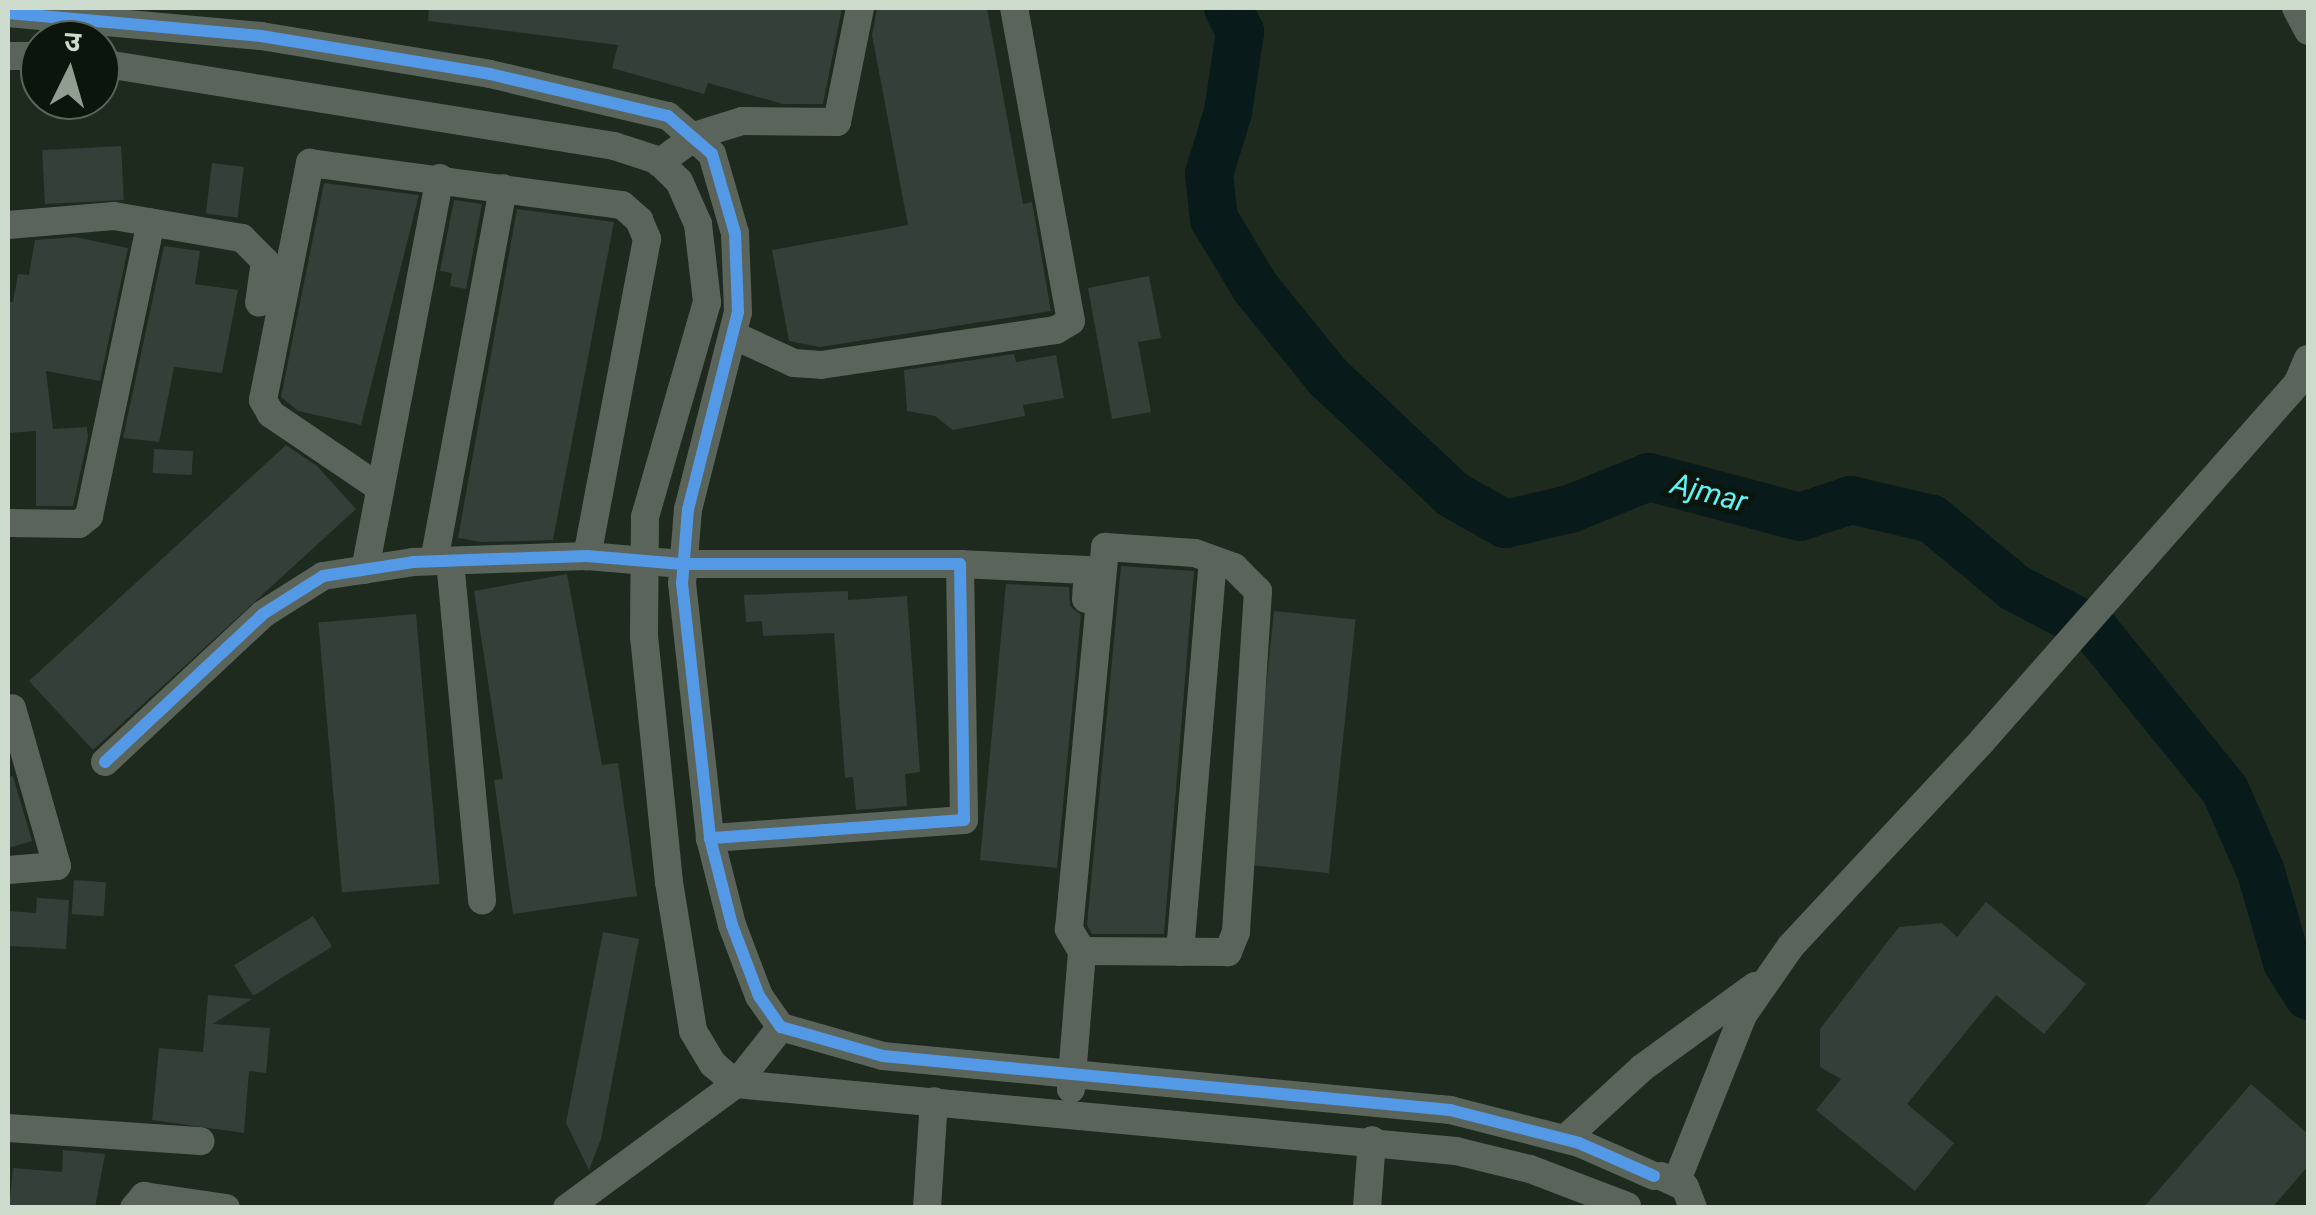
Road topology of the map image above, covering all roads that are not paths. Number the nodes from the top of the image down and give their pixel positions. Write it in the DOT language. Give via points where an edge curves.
graph roads {
  1 [pos="860,8"];
  2 [pos="1014,8"];
  3 [pos="2296,8"];
  4 [pos="8,13"];
  5 [pos="2308,31"];
  6 [pos="120,66"];
  7 [pos="697,135"];
  8 [pos="660,163"];
  9 [pos="440,178"];
  10 [pos="503,188"];
  11 [pos="150,222"];
  12 [pos="9,230"];
  13 [pos="258,303"];
  14 [pos="733,335"];
  15 [pos="2305,373"];
  16 [pos="380,488"];
  17 [pos="8,523"];
  18 [pos="587,556"];
  19 [pos="643,556"];
  20 [pos="1213,560"];
  21 [pos="442,561"];
  22 [pos="682,564"];
  23 [pos="960,564"];
  24 [pos="365,570"];
  25 [pos="12,708"];
  26 [pos="106,762"];
  27 [pos="710,838"];
  28 [pos="1064,862"];
  29 [pos="8,870"];
  30 [pos="482,900"];
  31 [pos="1082,951"];
  32 [pos="1180,952"];
  33 [pos="1768,978"];
  34 [pos="782,1027"];
  35 [pos="1072,1074"];
  36 [pos="736,1084"];
  37 [pos="934,1101"];
  38 [pos="1070,1111"];
  39 [pos="8,1128"];
  40 [pos="1566,1138"];
  41 [pos="1372,1140"];
  42 [pos="201,1141"];
  43 [pos="1666,1178"];
  44 [pos="1627,1207"];
  45 [pos="134,1208"];
  46 [pos="226,1208"];
  47 [pos="567,1208"];
  48 [pos="927,1208"];
  49 [pos="1367,1208"];
  50 [pos="1694,1208"];
  1 -- 7 [label="street" via="838,122 742,122"];
  2 -- 14 [label="street" via="1071,320 1056,330 821,366 794,363"];
  3 -- 5 [label="street"];
  4 -- 7 [label="street" via="261,36 490,74 668,116"];
  6 -- 8 [label="street" via="614,146"];
  7 -- 8 [label="street"];
  7 -- 14 [label="street" via="726,190 736,233 740,268"];
  8 -- 19 [label="street" via="679,182 698,224 706,270 704,326 654,471"];
  9 -- 10 [label="street"];
  9 -- 16 [label="street"];
  9 -- 16 [label="street" via="320,160 302,178 263,400 271,414"];
  10 -- 18 [label="street" via="622,205 647,239"];
  10 -- 21 [label="street"];
  11 -- 12 [label="street" via="114,216"];
  11 -- 13 [label="street" via="255,244 264,261"];
  11 -- 17 [label="street" via="89,516 78,524"];
  14 -- 22 [label="street"];
  15 -- 33 [label="street"];
  16 -- 24 [label="street"];
  18 -- 19 [label="street"];
  18 -- 21 [label="street"];
  19 -- 22 [label="street"];
  19 -- 36 [label="street" via="657,779 692,1031"];
  20 -- 31 [label="street" via="1106,547 1069,928"];
  20 -- 32 [label="street"];
  20 -- 32 [label="street" via="1234,567 1258,590 1236,932 1228,952"];
  21 -- 24 [label="street"];
  21 -- 30 [label="street"];
  22 -- 23 [label="street"];
  22 -- 27 [label="street"];
  23 -- 27 [label="street" via="964,820"];
  23 -- 28 [label="street" via="1088,570"];
  24 -- 26 [label="street" via="323,576 264,614"];
  25 -- 29 [label="street" via="58,866"];
  27 -- 34 [label="street" via="759,996"];
  31 -- 32 [label="street"];
  31 -- 35 [label="street"];
  33 -- 40 [label="street" via="1642,1068"];
  33 -- 43 [label="street" via="1742,1015"];
  34 -- 35 [label="street" via="883,1056"];
  34 -- 36 [label="street"];
  35 -- 38 [label="street"];
  35 -- 40 [label="street" via="1450,1110"];
  36 -- 37 [label="street"];
  36 -- 47 [label="street"];
  37 -- 38 [label="street"];
  37 -- 48 [label="street"];
  38 -- 41 [label="street"];
  39 -- 42 [label="street"];
  40 -- 43 [label="street"];
  41 -- 44 [label="street" via="1530,1169"];
  41 -- 49 [label="street"];
  43 -- 44 [label="street" via="1635,1187"];
  43 -- 50 [label="street"];
  45 -- 46 [label="street" via="144,1196"];
}
